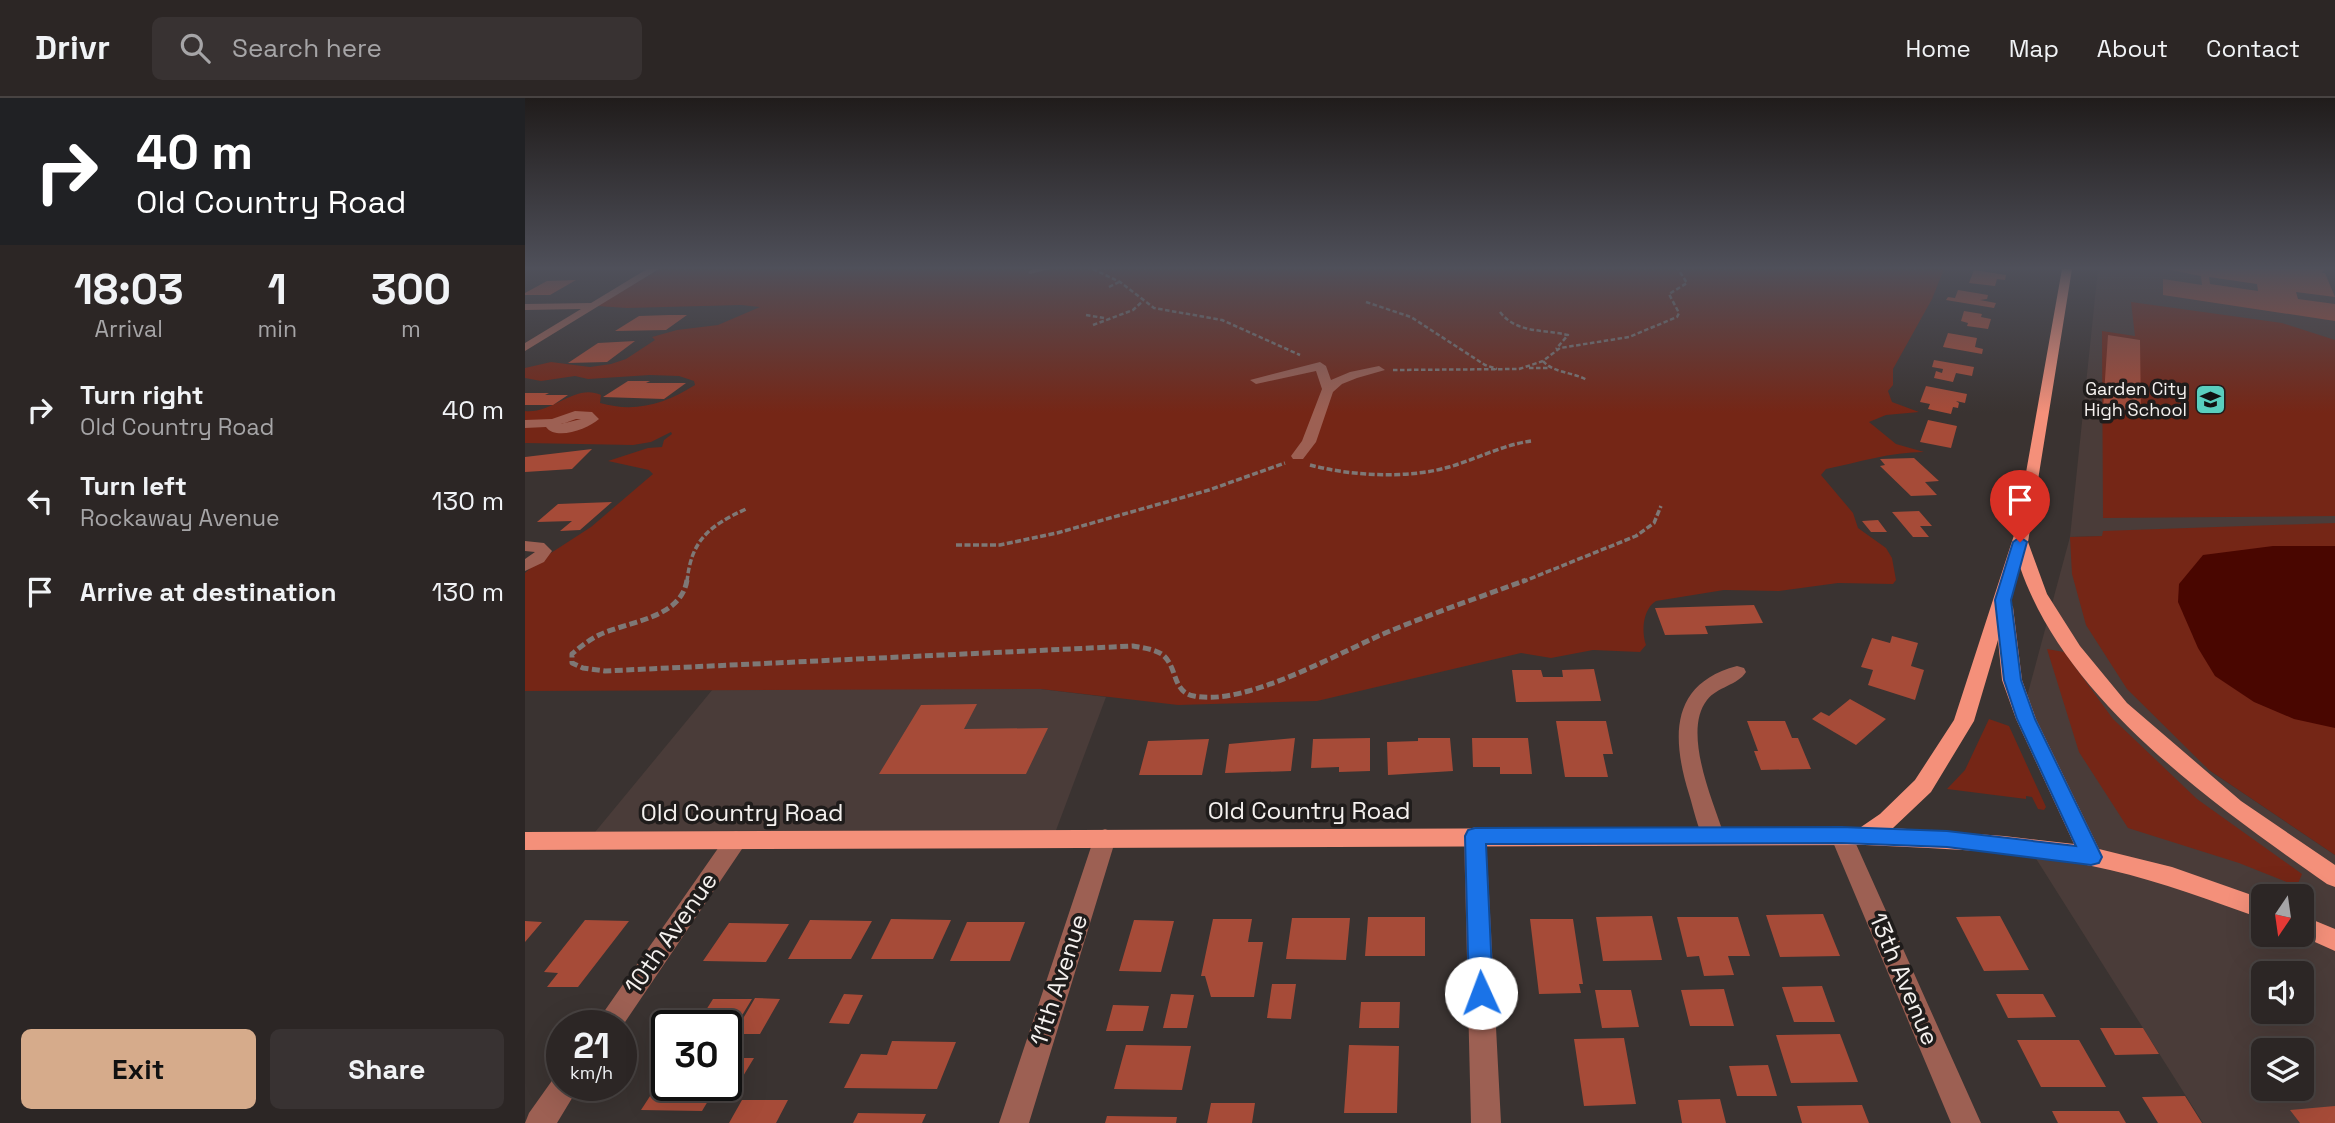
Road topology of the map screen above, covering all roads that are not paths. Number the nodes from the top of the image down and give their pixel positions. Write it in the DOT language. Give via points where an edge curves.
graph roads {
  1 [pos="577,317"];
  2 [pos="2059,317"];
  3 [pos="525,348"];
  4 [pos="1379,370"];
  5 [pos="1256,380"];
  6 [pos="1328,388"];
  7 [pos="553,423"];
  8 [pos="525,424"];
  9 [pos="1282,464"];
  10 [pos="2020,542"];
  11 [pos="525,547"];
  12 [pos="525,566"];
  13 [pos="2003,600"];
  14 [pos="1737,672"];
  15 [pos="1713,835"];
  16 [pos="1853,835"];
  17 [pos="1475,836"];
  18 [pos="1105,838"];
  19 [pos="736,840"];
  20 [pos="525,841"];
  21 [pos="2091,857"];
  22 [pos="2335,877"];
  23 [pos="2251,905"];
  24 [pos="2314,931"];
  25 [pos="2335,940"];
  26 [pos="618,1010"];
  27 [pos="554,1101"];
  28 [pos="539,1123"];
  29 [pos="1014,1123"];
  30 [pos="1486,1123"];
  31 [pos="1966,1123"];
  1 -- 3 [label="street"];
  2 -- 10 [label="main road"];
  4 -- 6 [label="street" via="1355,374"];
  5 -- 6 [label="street" via="1320,366"];
  6 -- 9 [label="street" via="1301,459"];
  7 -- 8 [label="street"];
  10 -- 13 [label="main road"];
  10 -- 22 [label="main road" via="2038,594 2073,650 2120,708 2233,807"];
  11 -- 12 [label="street" via="544,551"];
  13 -- 16 [label="main road" via="1963,722 1923,786 1897,811"];
  13 -- 21 [label="main road" via="2012,680"];
  14 -- 15 [label="street" via="1712,685 1697,699 1690,715 1691,764"];
  15 -- 16 [label="main road, Old Country Road"];
  15 -- 17 [label="main road, Old Country Road"];
  16 -- 21 [label="main road, Old Country Road" via="1947,839"];
  16 -- 31 [label="street, 13th Avenue"];
  17 -- 18 [label="main road, Old Country Road"];
  17 -- 30 [label="street"];
  18 -- 19 [label="main road, Old Country Road"];
  18 -- 29 [label="street, 11th Avenue"];
  19 -- 20 [label="main road, Old Country Road"];
  19 -- 26 [label="street, 10th Avenue"];
  21 -- 23 [label="main road, Old Country Road" via="2153,871"];
  24 -- 25 [label="main road"];
  27 -- 28 [label="street"];
}
